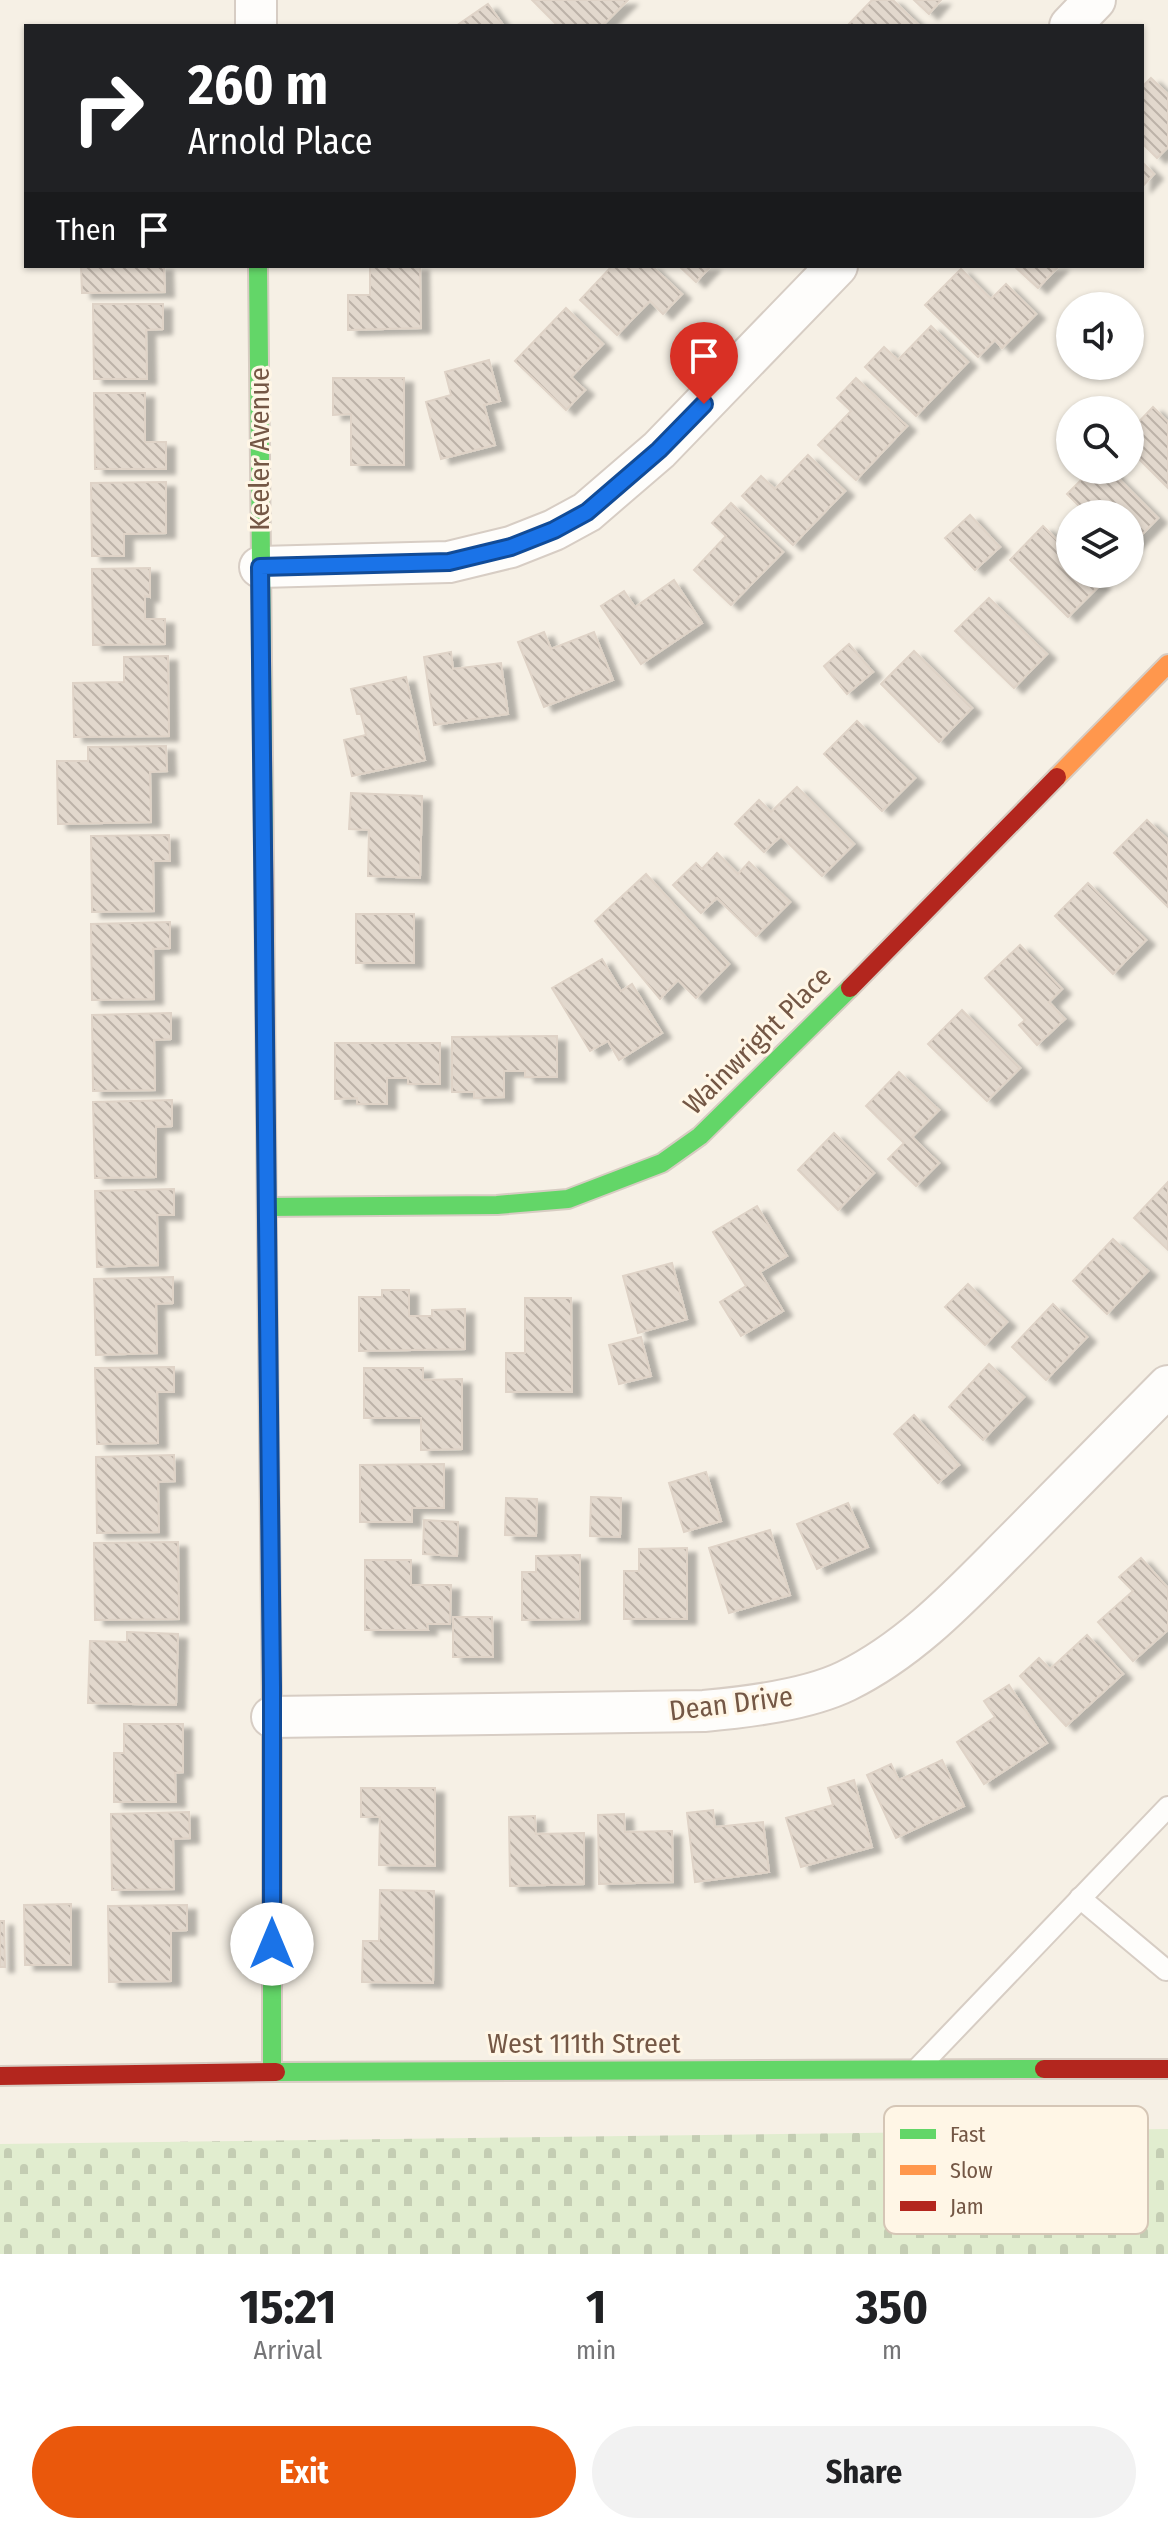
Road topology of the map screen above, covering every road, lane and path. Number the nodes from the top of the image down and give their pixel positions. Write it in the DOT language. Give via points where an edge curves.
graph roads {
  1 [pos="256,0"];
  2 [pos="1095,0"];
  3 [pos="256,24"];
  4 [pos="1072,24"];
  5 [pos="258,268"];
  6 [pos="835,268"];
  7 [pos="260,567"];
  8 [pos="1168,664"];
  9 [pos="267,1207"];
  10 [pos="1168,1386"];
  11 [pos="272,1717"];
  12 [pos="1163,1821"];
  13 [pos="1080,1898"];
  14 [pos="1166,1970"];
  15 [pos="1168,2069"];
  16 [pos="916,2070"];
  17 [pos="272,2072"];
  18 [pos="0,2076"];
  1 -- 3 [label="street"];
  2 -- 4 [label="street"];
  5 -- 7 [label="street, Keeler Avenue"];
  6 -- 7 [label="street" via="659,450 587,512 554,530 449,562"];
  7 -- 9 [label="street, Keeler Avenue"];
  8 -- 9 [label="street, Wainwright Place" via="796,1043 700,1136 662,1163 568,1199 497,1205"];
  9 -- 11 [label="street, Keeler Avenue"];
  10 -- 11 [label="street, Dean Drive" via="937,1619 845,1682 793,1698 704,1711"];
  11 -- 17 [label="street, Keeler Avenue"];
  12 -- 13 [label="lane"];
  13 -- 14 [label="lane"];
  13 -- 16 [label="lane"];
  15 -- 16 [label="street, West 111th Street"];
  16 -- 17 [label="street, West 111th Street"];
  17 -- 18 [label="street, West 111th Street"];
}
